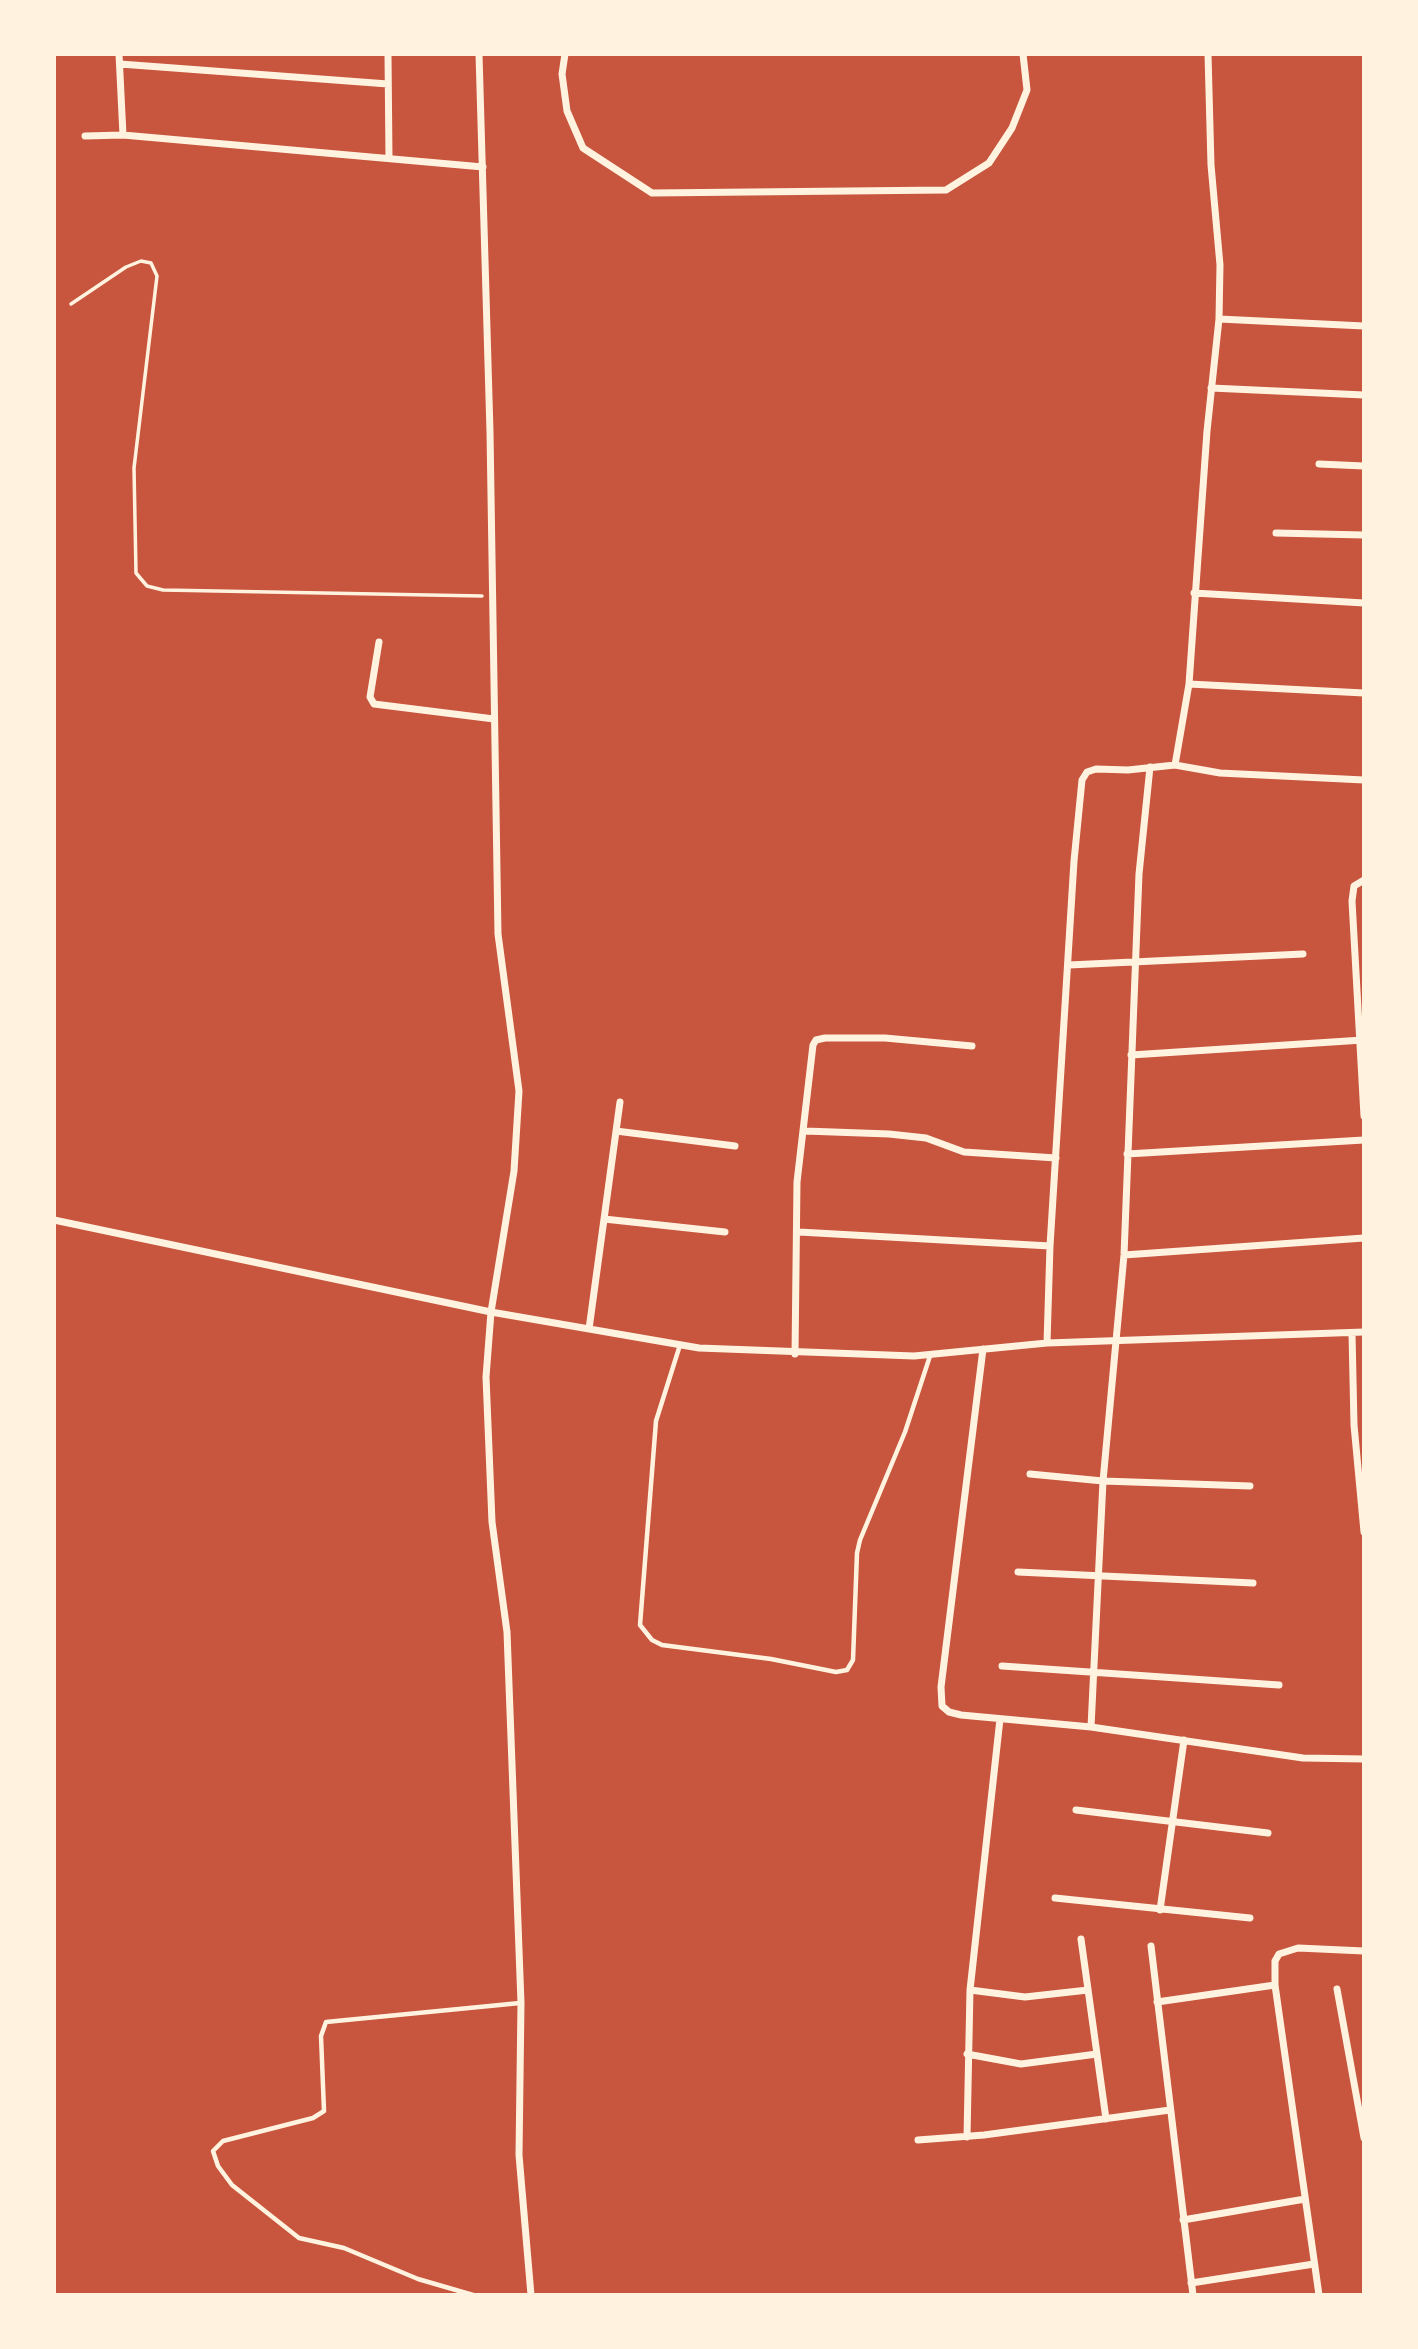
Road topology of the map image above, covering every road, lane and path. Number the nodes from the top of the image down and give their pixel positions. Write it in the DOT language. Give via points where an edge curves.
graph roads {
  1 [pos="119,54"];
  2 [pos="388,54"];
  3 [pos="479,54"];
  4 [pos="565,54"];
  5 [pos="1023,54"];
  6 [pos="1208,54"];
  7 [pos="120,64"];
  8 [pos="388,84"];
  9 [pos="85,135"];
  10 [pos="123,135"];
  11 [pos="389,158"];
  12 [pos="482,167"];
  13 [pos="71,304"];
  14 [pos="1219,319"];
  15 [pos="1364,326"];
  16 [pos="1211,388"];
  17 [pos="1364,395"];
  18 [pos="1319,464"];
  19 [pos="1364,466"];
  20 [pos="1276,533"];
  21 [pos="1364,535"];
  22 [pos="1194,593"];
  23 [pos="491,596"];
  24 [pos="1364,603"];
  25 [pos="379,642"];
  26 [pos="1189,684"];
  27 [pos="1364,693"];
  28 [pos="494,719"];
  29 [pos="1175,765"];
  30 [pos="1150,767"];
  31 [pos="1364,780"];
  32 [pos="1364,880"];
  33 [pos="1303,954"];
  34 [pos="1360,961"];
  35 [pos="1135,962"];
  36 [pos="1069,965"];
  37 [pos="1362,1040"];
  38 [pos="972,1045"];
  39 [pos="1131,1055"];
  40 [pos="620,1102"];
  41 [pos="1364,1116"];
  42 [pos="805,1131"];
  43 [pos="616,1132"];
  44 [pos="1364,1140"];
  45 [pos="734,1146"];
  46 [pos="1127,1154"];
  47 [pos="1056,1158"];
  48 [pos="604,1219"];
  49 [pos="54,1220"];
  50 [pos="725,1232"];
  51 [pos="799,1232"];
  52 [pos="1364,1238"];
  53 [pos="1050,1246"];
  54 [pos="1124,1255"];
  55 [pos="491,1312"];
  56 [pos="589,1329"];
  57 [pos="1364,1332"];
  58 [pos="1352,1333"];
  59 [pos="1114,1341"];
  60 [pos="1047,1343"];
  61 [pos="680,1345"];
  62 [pos="984,1349"];
  63 [pos="795,1353"];
  64 [pos="930,1355"];
  65 [pos="1030,1474"];
  66 [pos="1103,1481"];
  67 [pos="1250,1486"];
  68 [pos="1364,1532"];
  69 [pos="1017,1572"];
  70 [pos="1098,1577"];
  71 [pos="1253,1583"];
  72 [pos="1002,1666"];
  73 [pos="1096,1673"];
  74 [pos="1279,1685"];
  75 [pos="1000,1718"];
  76 [pos="1091,1727"];
  77 [pos="1184,1740"];
  78 [pos="1364,1759"];
  79 [pos="1076,1810"];
  80 [pos="1171,1819"];
  81 [pos="1268,1833"];
  82 [pos="1055,1898"];
  83 [pos="1160,1910"];
  84 [pos="1251,1918"];
  85 [pos="1081,1939"];
  86 [pos="1151,1946"];
  87 [pos="1364,1951"];
  88 [pos="1275,1985"];
  89 [pos="1337,1989"];
  90 [pos="970,1990"];
  91 [pos="1088,1990"];
  92 [pos="1157,2002"];
  93 [pos="521,2003"];
  94 [pos="967,2054"];
  95 [pos="1097,2054"];
  96 [pos="1364,2067"];
  97 [pos="1354,2069"];
  98 [pos="1170,2109"];
  99 [pos="1106,2119"];
  100 [pos="967,2137"];
  101 [pos="1364,2138"];
  102 [pos="918,2140"];
  103 [pos="1305,2199"];
  104 [pos="1184,2220"];
  105 [pos="1314,2264"];
  106 [pos="1191,2283"];
  107 [pos="473,2295"];
  108 [pos="531,2295"];
  109 [pos="1193,2295"];
  110 [pos="1319,2295"];
  1 -- 7 [label="street"];
  2 -- 8 [label="street"];
  3 -- 12 [label="street"];
  4 -- 5 [label="street" via="562,74 567,111 583,148 652,193 946,190 989,163 1012,128 1027,90"];
  6 -- 14 [label="street"];
  7 -- 8 [label="street"];
  7 -- 10 [label="street"];
  8 -- 11 [label="street"];
  9 -- 10 [label="street"];
  10 -- 11 [label="street"];
  11 -- 12 [label="street"];
  12 -- 23 [label="street"];
  13 -- 23 [label="path" via="141,261 151,263 157,276 134,468 136,573 147,586 163,590"];
  14 -- 15 [label="street"];
  14 -- 16 [label="street"];
  16 -- 17 [label="street"];
  16 -- 22 [label="street"];
  18 -- 19 [label="street"];
  20 -- 21 [label="street"];
  22 -- 24 [label="street"];
  22 -- 26 [label="street"];
  23 -- 28 [label="street"];
  25 -- 28 [label="street" via="370,697 374,704"];
  26 -- 27 [label="street"];
  26 -- 29 [label="street"];
  28 -- 55 [label="street" via="498,934 519,1091 514,1171"];
  29 -- 30 [label="street"];
  29 -- 31 [label="street" via="1220,773"];
  30 -- 35 [label="street"];
  30 -- 36 [label="street" via="1096,769 1082,780"];
  32 -- 34 [label="street" via="1354,886 1352,901"];
  33 -- 35 [label="street"];
  34 -- 37 [label="street"];
  35 -- 36 [label="street"];
  35 -- 39 [label="street"];
  36 -- 47 [label="street"];
  37 -- 39 [label="street"];
  37 -- 41 [label="street"];
  38 -- 42 [label="street" via="885,1038 816,1040"];
  39 -- 46 [label="street"];
  40 -- 43 [label="street"];
  42 -- 47 [label="street" via="926,1138 964,1152"];
  42 -- 51 [label="street" via="797,1182"];
  43 -- 45 [label="street"];
  43 -- 48 [label="street"];
  44 -- 46 [label="street"];
  46 -- 54 [label="street"];
  47 -- 53 [label="street"];
  48 -- 50 [label="street"];
  48 -- 56 [label="street"];
  49 -- 55 [label="street"];
  51 -- 53 [label="street"];
  51 -- 63 [label="street"];
  52 -- 54 [label="street"];
  53 -- 60 [label="street"];
  54 -- 59 [label="street"];
  55 -- 56 [label="street"];
  55 -- 93 [label="street" via="486,1377 488,1466 507,1632"];
  56 -- 61 [label="street"];
  57 -- 58 [label="street"];
  58 -- 59 [label="street"];
  58 -- 68 [label="street" via="1354,1425"];
  59 -- 60 [label="street"];
  59 -- 66 [label="street"];
  60 -- 62 [label="street"];
  61 -- 63 [label="street"];
  61 -- 64 [label="lane" via="656,1421 640,1625 662,1645 836,1672 847,1670 853,1660 860,1540 905,1432"];
  62 -- 64 [label="street"];
  62 -- 75 [label="street" via="940,1698 948,1712"];
  63 -- 64 [label="street"];
  65 -- 66 [label="street"];
  66 -- 67 [label="street"];
  66 -- 70 [label="street"];
  69 -- 70 [label="street"];
  70 -- 71 [label="street"];
  70 -- 73 [label="street"];
  72 -- 73 [label="street"];
  73 -- 74 [label="street"];
  73 -- 76 [label="street"];
  75 -- 76 [label="street"];
  75 -- 90 [label="street"];
  76 -- 77 [label="street"];
  77 -- 78 [label="street" via="1303,1758"];
  77 -- 80 [label="street"];
  79 -- 80 [label="street"];
  80 -- 81 [label="street"];
  80 -- 83 [label="street"];
  82 -- 83 [label="street"];
  83 -- 84 [label="street"];
  85 -- 91 [label="street"];
  86 -- 92 [label="street"];
  87 -- 88 [label="street" via="1288,1950 1275,1961"];
  88 -- 92 [label="street"];
  88 -- 103 [label="street"];
  89 -- 97 [label="street"];
  90 -- 91 [label="street" via="1025,1997"];
  90 -- 94 [label="street"];
  91 -- 95 [label="street"];
  92 -- 98 [label="street"];
  93 -- 107 [label="lane" via="326,2022 321,2036 324,2111 313,2118 223,2141 213,2151 232,2185 299,2238 344,2248 418,2279"];
  93 -- 108 [label="street" via="519,2155"];
  94 -- 95 [label="street" via="1021,2064"];
  94 -- 100 [label="street"];
  95 -- 99 [label="street"];
  96 -- 97 [label="street"];
  97 -- 101 [label="street"];
  98 -- 99 [label="street"];
  98 -- 104 [label="street"];
  99 -- 100 [label="street"];
  100 -- 102 [label="street"];
  103 -- 104 [label="street"];
  103 -- 105 [label="street"];
  104 -- 106 [label="street"];
  105 -- 106 [label="street"];
  105 -- 110 [label="street"];
  106 -- 109 [label="street"];
}
